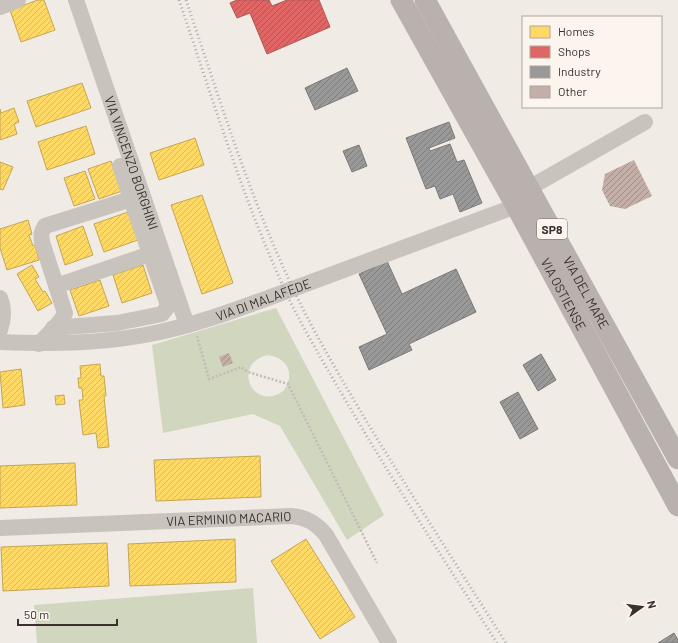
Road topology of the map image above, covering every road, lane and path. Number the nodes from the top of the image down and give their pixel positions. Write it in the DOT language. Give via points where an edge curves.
graph roads {
  1 [pos="18,0"];
  2 [pos="76,0"];
  3 [pos="401,0"];
  4 [pos="425,0"];
  5 [pos="0,7"];
  6 [pos="645,122"];
  7 [pos="120,166"];
  8 [pos="529,188"];
  9 [pos="131,199"];
  10 [pos="516,206"];
  11 [pos="150,254"];
  12 [pos="56,286"];
  13 [pos="0,298"];
  14 [pos="190,324"];
  15 [pos="53,328"];
  16 [pos="0,330"];
  17 [pos="0,342"];
  18 [pos="39,344"];
  19 [pos="678,459"];
  20 [pos="678,506"];
  21 [pos="0,528"];
  22 [pos="377,563"];
  23 [pos="388,643"];
  1 -- 5 [label="street"];
  2 -- 14 [label="street, VIA VINCENZO BORGHINI"];
  3 -- 10 [label="main road, VIA OSTIENSE"];
  4 -- 8 [label="main road, VIA DEL MARE / SP8"];
  6 -- 8 [label="street"];
  7 -- 9 [label="street"];
  8 -- 19 [label="main road, VIA DEL MARE / SP8"];
  9 -- 11 [label="street"];
  9 -- 12 [label="street" via="45,226 41,236"];
  10 -- 14 [label="street, VIA DI MALAFEDE" via="253,304"];
  10 -- 20 [label="main road, VIA OSTIENSE"];
  11 -- 12 [label="street"];
  11 -- 15 [label="street" via="168,305 162,314 117,323"];
  12 -- 15 [label="street" via="65,313"];
  13 -- 16 [label="street" via="3,321"];
  14 -- 18 [label="street, VIA DI MALAFEDE" via="109,341"];
  14 -- 22 [label="path" via="209,379 241,367 248,372 288,384"];
  15 -- 18 [label="street"];
  17 -- 18 [label="street, VIA DI MALAFEDE"];
  21 -- 23 [label="street, VIA ERMINIO MACARIO" via="301,517 313,522 326,535"];
}
